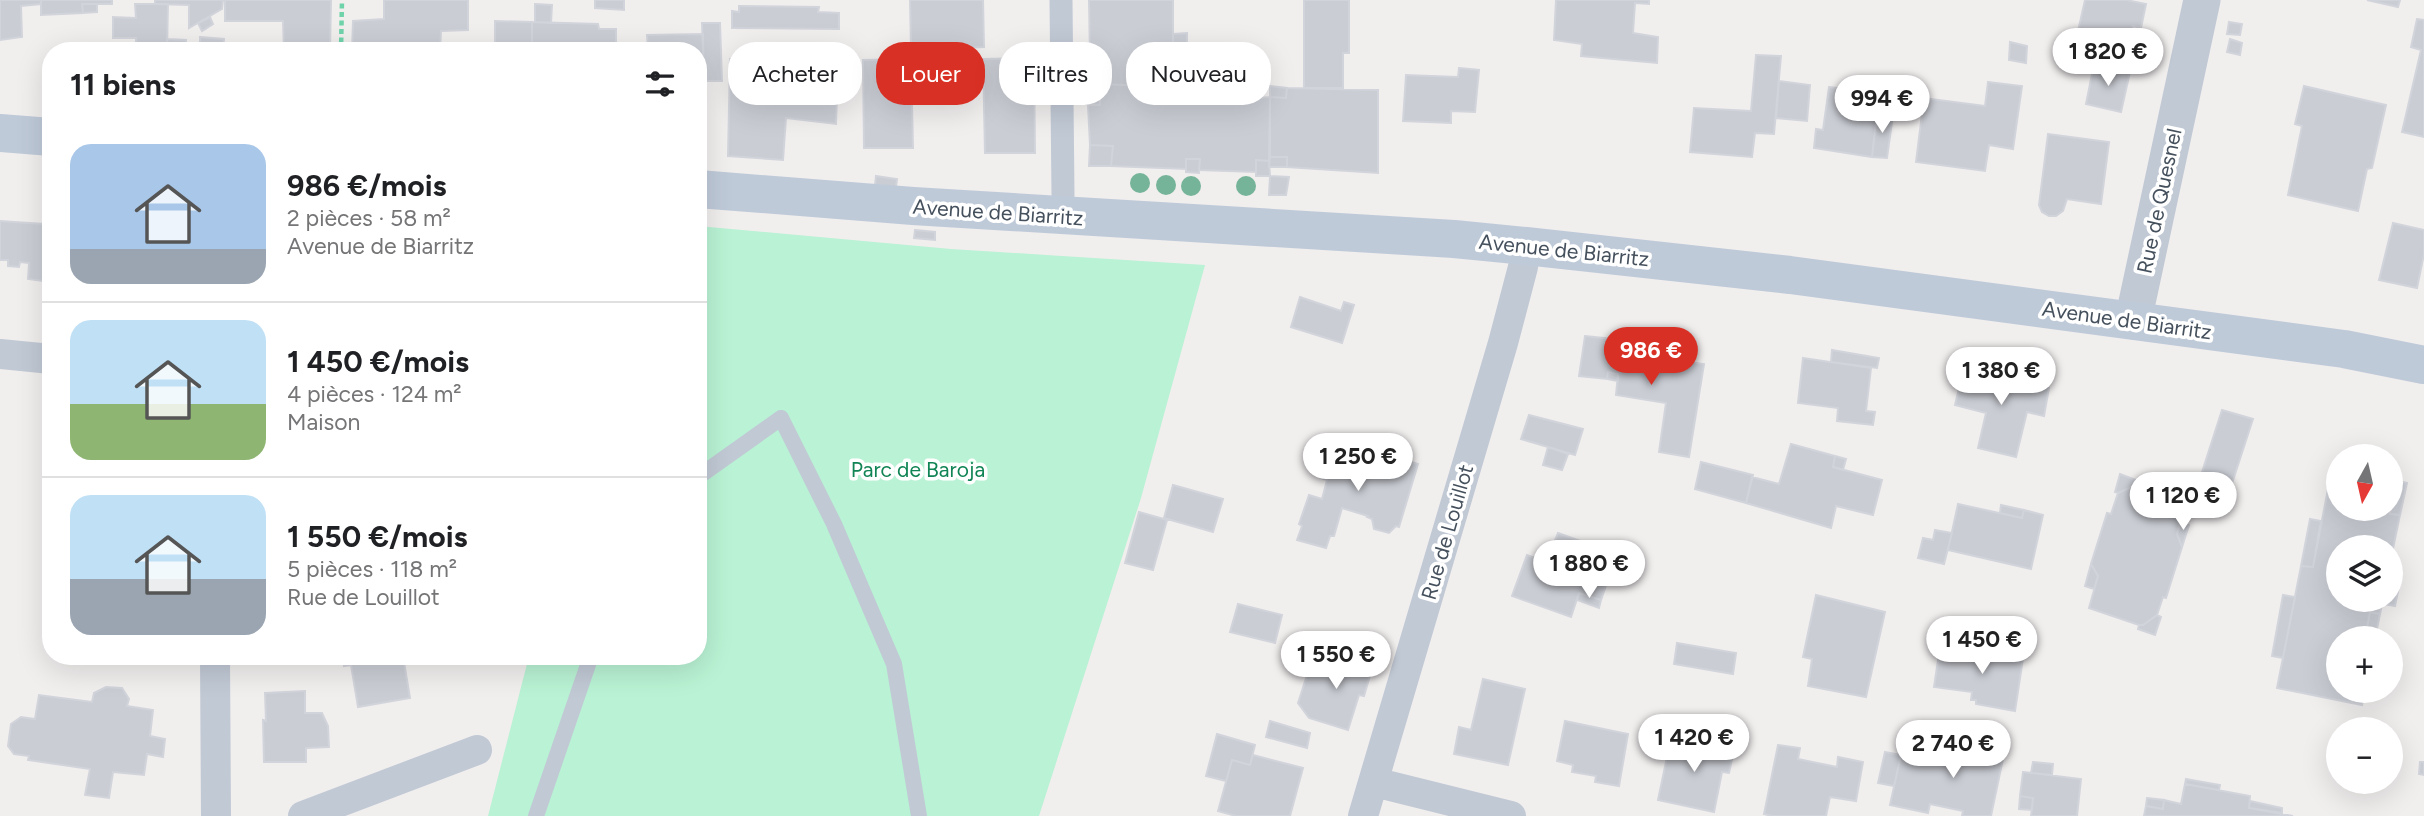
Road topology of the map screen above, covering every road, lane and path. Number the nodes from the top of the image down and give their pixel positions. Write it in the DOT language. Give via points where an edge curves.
graph roads {
  1 [pos="342,0"];
  2 [pos="1061,0"];
  3 [pos="2202,0"];
  4 [pos="341,42"];
  5 [pos="0,133"];
  6 [pos="42,136"];
  7 [pos="707,190"];
  8 [pos="1063,195"];
  9 [pos="1526,246"];
  10 [pos="2133,321"];
  11 [pos="0,354"];
  12 [pos="42,358"];
  13 [pos="2424,365"];
  14 [pos="707,471"];
  15 [pos="215,665"];
  16 [pos="588,665"];
  17 [pos="477,750"];
  18 [pos="1374,782"];
  19 [pos="216,816"];
  20 [pos="303,816"];
  21 [pos="536,816"];
  22 [pos="919,816"];
  23 [pos="1363,816"];
  24 [pos="1511,816"];
  1 -- 4 [label="path"];
  2 -- 8 [label="street"];
  3 -- 10 [label="street, Rue de Quesnel"];
  5 -- 6 [label="main road"];
  7 -- 9 [label="main road, Avenue de Biarritz"];
  9 -- 10 [label="main road, Avenue de Biarritz" via="1790,275"];
  9 -- 18 [label="street, Rue de Louillot" via="1503,343"];
  10 -- 13 [label="main road, Avenue de Biarritz" via="2344,349"];
  11 -- 12 [label="street"];
  14 -- 22 [label="lane" via="781,418 834,524 894,664"];
  15 -- 19 [label="street"];
  16 -- 21 [label="lane"];
  17 -- 20 [label="street"];
  18 -- 23 [label="street, Rue de Louillot"];
  18 -- 24 [label="street"];
}
